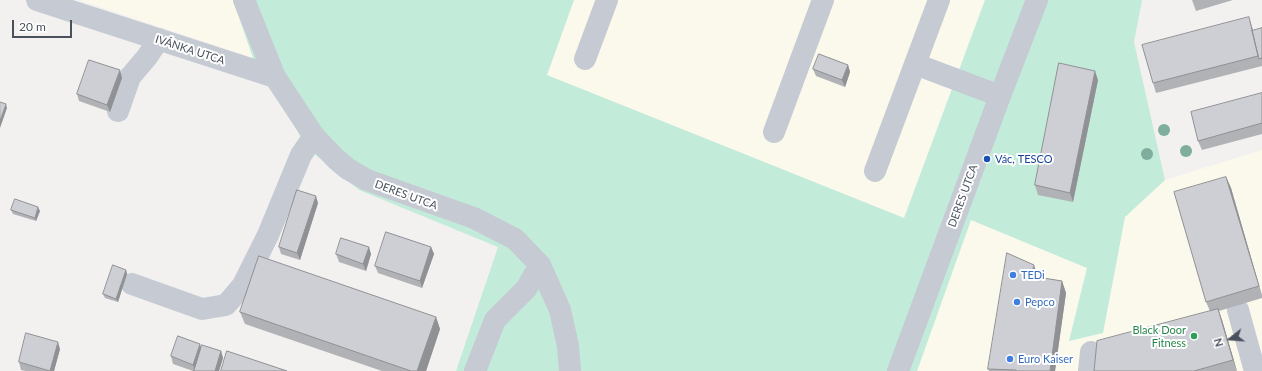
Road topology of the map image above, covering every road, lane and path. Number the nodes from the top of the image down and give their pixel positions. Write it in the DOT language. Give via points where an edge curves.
graph roads {
  1 [pos="37,0"];
  2 [pos="244,0"];
  3 [pos="607,0"];
  4 [pos="823,0"];
  5 [pos="939,0"];
  6 [pos="1037,0"];
  7 [pos="159,39"];
  8 [pos="585,59"];
  9 [pos="915,64"];
  10 [pos="275,77"];
  11 [pos="1000,96"];
  12 [pos="118,111"];
  13 [pos="774,132"];
  14 [pos="314,136"];
  15 [pos="875,171"];
  16 [pos="540,265"];
  17 [pos="132,284"];
  18 [pos="1238,310"];
  19 [pos="475,371"];
  20 [pos="570,371"];
  21 [pos="898,371"];
  22 [pos="1255,371"];
  1 -- 7 [label="street, IVÁNKA UTCA"];
  2 -- 10 [label="street, DERES UTCA"];
  3 -- 8 [label="street"];
  4 -- 13 [label="street"];
  5 -- 9 [label="street"];
  6 -- 11 [label="street, DERES UTCA"];
  7 -- 10 [label="street, IVÁNKA UTCA"];
  7 -- 12 [label="street" via="130,77"];
  9 -- 11 [label="street"];
  9 -- 15 [label="street"];
  10 -- 14 [label="street, DERES UTCA"];
  11 -- 21 [label="street, DERES UTCA"];
  14 -- 16 [label="street, DERES UTCA" via="348,169 367,180 474,218 515,239"];
  14 -- 17 [label="street" via="301,155 268,235 242,285 226,305 202,309"];
  16 -- 19 [label="street" via="526,289 495,320"];
  16 -- 20 [label="street, DERES UTCA" via="560,310 568,346"];
  18 -- 22 [label="street"];
}
